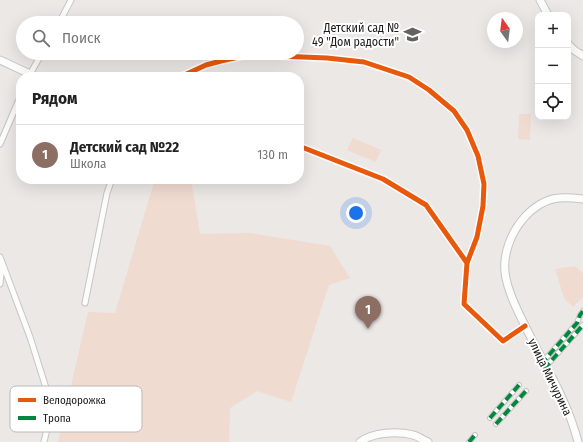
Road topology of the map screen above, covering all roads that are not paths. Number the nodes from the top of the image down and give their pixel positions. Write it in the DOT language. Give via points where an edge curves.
graph roads {
  1 [pos="71,0"];
  2 [pos="540,0"];
  3 [pos="546,12"];
  4 [pos="63,16"];
  5 [pos="571,47"];
  6 [pos="583,56"];
  7 [pos="304,57"];
  8 [pos="0,60"];
  9 [pos="39,60"];
  10 [pos="221,60"];
  11 [pos="23,72"];
  12 [pos="33,72"];
  13 [pos="191,72"];
  14 [pos="16,107"];
  15 [pos="0,144"];
  16 [pos="304,148"];
  17 [pos="110,184"];
  18 [pos="583,199"];
  19 [pos="1,260"];
  20 [pos="467,263"];
  21 [pos="0,284"];
  22 [pos="85,303"];
  23 [pos="583,311"];
  24 [pos="583,325"];
  25 [pos="525,326"];
  26 [pos="547,357"];
  27 [pos="550,362"];
  28 [pos="519,385"];
  29 [pos="45,386"];
  30 [pos="526,391"];
  31 [pos="490,418"];
  32 [pos="496,424"];
  33 [pos="46,432"];
  34 [pos="475,435"];
  35 [pos="44,442"];
  36 [pos="360,442"];
  37 [pos="428,442"];
  38 [pos="469,442"];
  39 [pos="578,442"];
  1 -- 4 [label="street"];
  2 -- 3 [label="street"];
  5 -- 6 [label="street"];
  7 -- 20 [label="street" via="364,62 409,77 454,111 467,130 478,156 484,184 477,237"];
  8 -- 11 [label="street"];
  9 -- 12 [label="street"];
  10 -- 13 [label="street"];
  14 -- 15 [label="street"];
  16 -- 20 [label="street" via="383,179 426,205"];
  17 -- 22 [label="street"];
  18 -- 25 [label="street, улица Мичурина" via="564,197 542,203 525,217 514,231 506,252 505,272 509,289"];
  19 -- 21 [label="street"];
  19 -- 29 [label="street" via="30,336"];
  20 -- 25 [label="street" via="464,304 503,341"];
  23 -- 26 [label="street" via="577,323"];
  24 -- 27 [label="street"];
  25 -- 39 [label="street, улица Мичурина" via="563,400"];
  28 -- 31 [label="street"];
  30 -- 32 [label="street"];
  33 -- 35 [label="street"];
  34 -- 38 [label="street"];
  36 -- 37 [label="street" via="378,435 399,433 415,435"];
}
